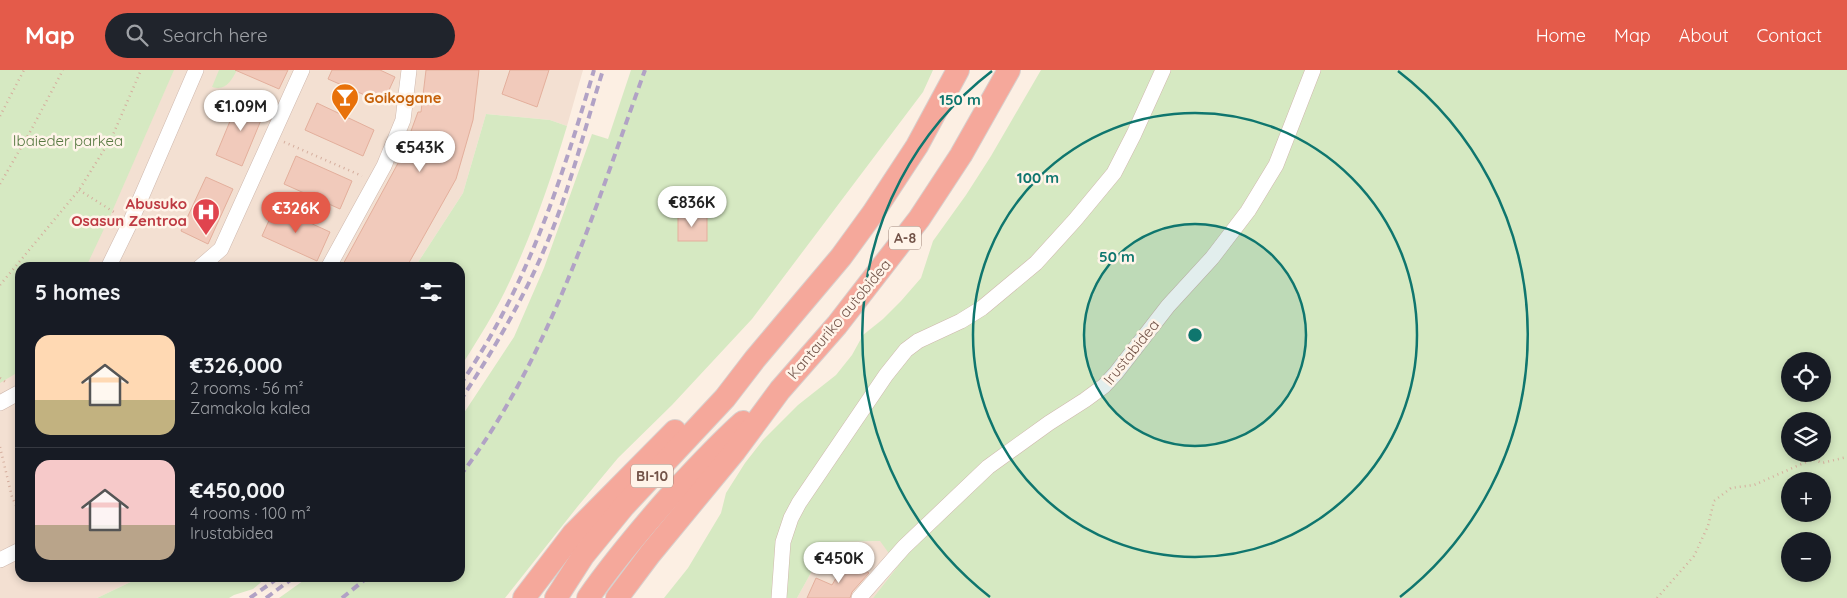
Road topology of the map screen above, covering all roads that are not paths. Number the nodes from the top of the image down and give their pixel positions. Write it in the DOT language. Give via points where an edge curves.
graph roads {
  1 [pos="196,70"];
  2 [pos="302,70"];
  3 [pos="409,70"];
  4 [pos="958,70"];
  5 [pos="1009,70"];
  6 [pos="1163,70"];
  7 [pos="1313,70"];
  8 [pos="111,262"];
  9 [pos="206,262"];
  10 [pos="331,262"];
  11 [pos="756,359"];
  12 [pos="780,390"];
  13 [pos="15,395"];
  14 [pos="0,403"];
  15 [pos="15,552"];
  16 [pos="0,560"];
  17 [pos="524,598"];
  18 [pos="556,598"];
  19 [pos="588,598"];
  20 [pos="617,598"];
  21 [pos="779,598"];
  22 [pos="859,598"];
  1 -- 8 [label="street"];
  2 -- 9 [label="street" via="221,249"];
  3 -- 10 [label="street" via="403,120 384,166"];
  4 -- 11 [label="highway, A-8" via="917,146 873,213 841,257"];
  5 -- 12 [label="highway, Kantauriko autobidea / A-8" via="919,219"];
  6 -- 21 [label="street" via="1114,173 1036,263 982,308 918,341 906,350 886,375 791,518 783,542"];
  7 -- 22 [label="street, Irustabidea" via="1276,165 1248,211 1104,386 988,467 904,546"];
  11 -- 17 [label="highway" via="717,390 636,469 573,534"];
  11 -- 18 [label="highway, BI-10" via="725,398 624,506 583,556"];
  12 -- 19 [label="highway, BI-10" via="692,472 613,563"];
  12 -- 20 [label="highway"];
  13 -- 14 [label="street"];
  15 -- 16 [label="street"];
}
